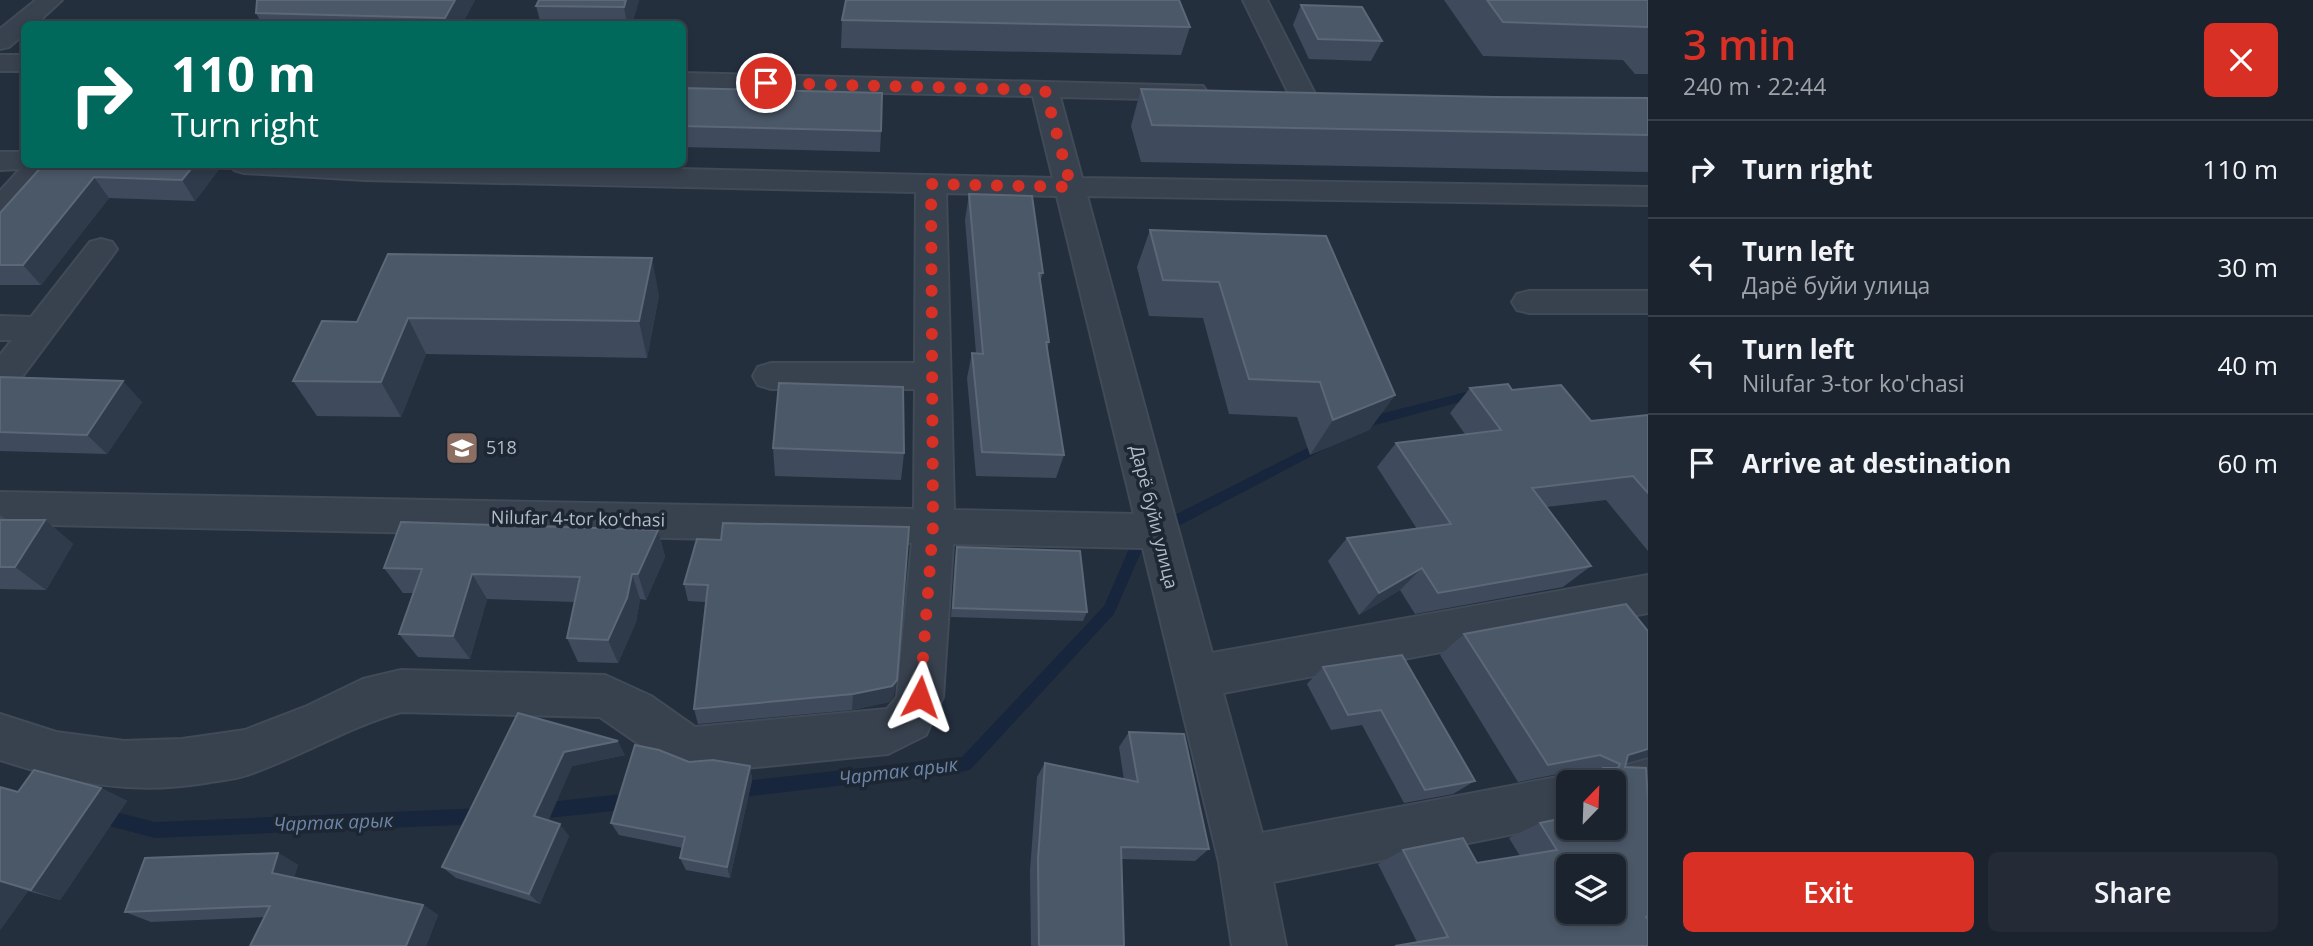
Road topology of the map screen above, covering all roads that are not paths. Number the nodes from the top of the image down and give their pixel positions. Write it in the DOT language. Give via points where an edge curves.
graph roads {
  1 [pos="50,0"];
  2 [pos="1255,0"];
  3 [pos="25,21"];
  4 [pos="21,24"];
  5 [pos="0,42"];
  6 [pos="0,62"];
  7 [pos="21,64"];
  8 [pos="686,81"];
  9 [pos="1045,90"];
  10 [pos="1221,93"];
  11 [pos="1275,94"];
  12 [pos="1302,94"];
  13 [pos="1330,95"];
  14 [pos="21,160"];
  15 [pos="0,161"];
  16 [pos="36,168"];
  17 [pos="313,168"];
  18 [pos="931,184"];
  19 [pos="1071,187"];
  20 [pos="1648,196"];
  21 [pos="0,209"];
  22 [pos="101,249"];
  23 [pos="1529,302"];
  24 [pos="1648,302"];
  25 [pos="0,328"];
  26 [pos="40,329"];
  27 [pos="771,376"];
  28 [pos="932,376"];
  29 [pos="0,380"];
  30 [pos="0,508"];
  31 [pos="933,526"];
  32 [pos="1157,531"];
  33 [pos="1648,594"];
  34 [pos="1196,677"];
  35 [pos="0,737"];
  36 [pos="1648,783"];
  37 [pos="1626,788"];
  38 [pos="1556,801"];
  39 [pos="1244,862"];
  40 [pos="1259,946"];
  1 -- 3 [label="street"];
  2 -- 12 [label="street"];
  4 -- 5 [label="street"];
  6 -- 7 [label="street"];
  8 -- 9 [label="street"];
  9 -- 10 [label="street"];
  9 -- 19 [label="street, Дарё буйи улица"];
  11 -- 12 [label="street"];
  12 -- 13 [label="street"];
  14 -- 15 [label="street"];
  16 -- 21 [label="street"];
  17 -- 18 [label="street"];
  18 -- 19 [label="street"];
  18 -- 28 [label="street"];
  19 -- 20 [label="street"];
  19 -- 32 [label="street, Дарё буйи улица"];
  22 -- 26 [label="street"];
  23 -- 24 [label="street"];
  25 -- 26 [label="street"];
  26 -- 29 [label="street"];
  27 -- 28 [label="street"];
  28 -- 31 [label="street"];
  30 -- 31 [label="street, Nilufar 4-tor ko'chasi"];
  31 -- 32 [label="street, Nilufar 4-tor ko'chasi"];
  31 -- 35 [label="street" via="920,697 905,726 888,731 695,750 605,696 401,691 363,701 245,753 182,763 124,765 56,755"];
  32 -- 34 [label="street, Дарё буйи улица"];
  33 -- 34 [label="street"];
  34 -- 39 [label="street, Дарё буйи улица"];
  36 -- 37 [label="street"];
  38 -- 39 [label="street"];
  39 -- 40 [label="street, Дарё буйи улица"];
}
